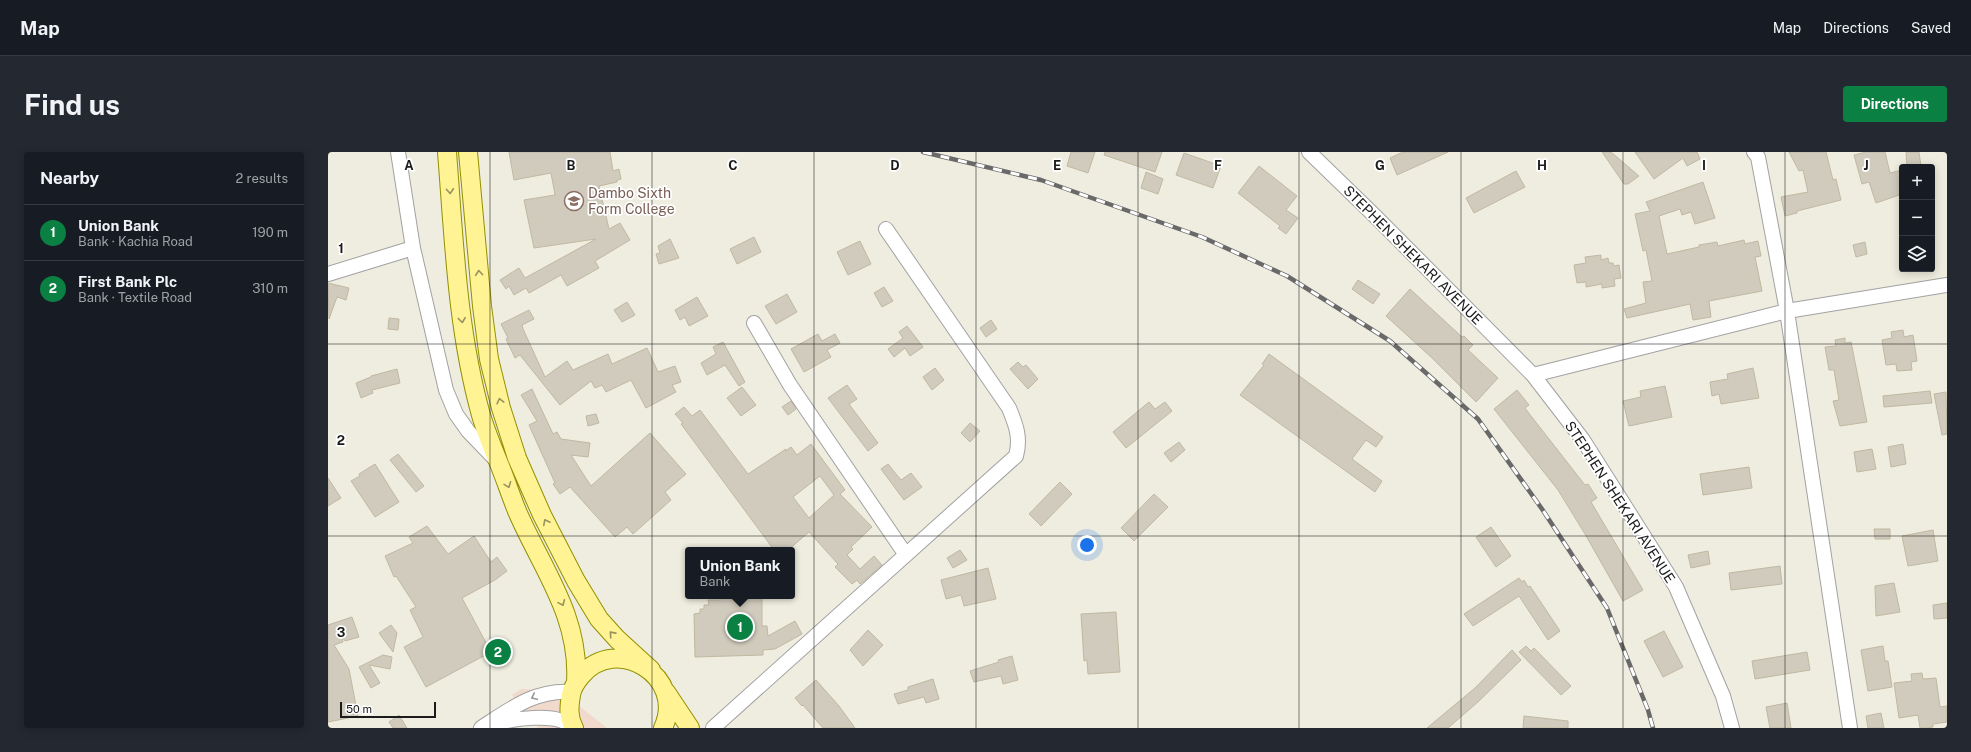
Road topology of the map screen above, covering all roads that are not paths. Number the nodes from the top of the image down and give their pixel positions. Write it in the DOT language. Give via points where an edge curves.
graph roads {
  1 [pos="398,152"];
  2 [pos="447,152"];
  3 [pos="468,152"];
  4 [pos="1309,152"];
  5 [pos="1754,152"];
  6 [pos="886,229"];
  7 [pos="413,248"];
  8 [pos="328,274"];
  9 [pos="1947,285"];
  10 [pos="1787,311"];
  11 [pos="754,323"];
  12 [pos="1533,375"];
  13 [pos="500,466"];
  14 [pos="906,555"];
  15 [pos="651,670"];
  16 [pos="574,687"];
  17 [pos="665,690"];
  18 [pos="481,728"];
  19 [pos="485,728"];
  20 [pos="573,728"];
  21 [pos="663,728"];
  22 [pos="690,728"];
  23 [pos="713,728"];
  24 [pos="1732,728"];
  25 [pos="1850,728"];
  1 -- 7 [label="street"];
  2 -- 13 [label="main road, one-way" via="464,338 481,415"];
  15 -- 3 [label="main road, one-way" via="598,619 542,515 517,458 489,359"];
  4 -- 12 [label="street, STEPHEN SHEKARI AVENUE"];
  5 -- 10 [label="street" via="1758,157"];
  6 -- 14 [label="street" via="993,381 1009,408 1018,432 1016,456"];
  7 -- 8 [label="street"];
  7 -- 13 [label="street" via="436,355 448,396 468,431"];
  9 -- 10 [label="street"];
  10 -- 12 [label="street"];
  10 -- 25 [label="street"];
  11 -- 14 [label="street" via="790,385"];
  12 -- 24 [label="street, STEPHEN SHEKARI AVENUE" via="1583,440 1676,588 1723,696"];
  13 -- 16 [label="main road, one-way" via="517,511 564,606 572,632 577,665"];
  14 -- 23 [label="street"];
  15 -- 16 [label="main road" via="625,659 610,659 597,663 585,671"];
  15 -- 17 [label="main road"];
  16 -- 18 [label="street, one-way" via="542,694 515,706"];
  16 -- 20 [label="main road" via="569,707"];
  17 -- 21 [label="main road" via="668,705"];
  17 -- 22 [label="main road"];
  19 -- 20 [label="street" via="499,722 544,718 558,720"];
}
